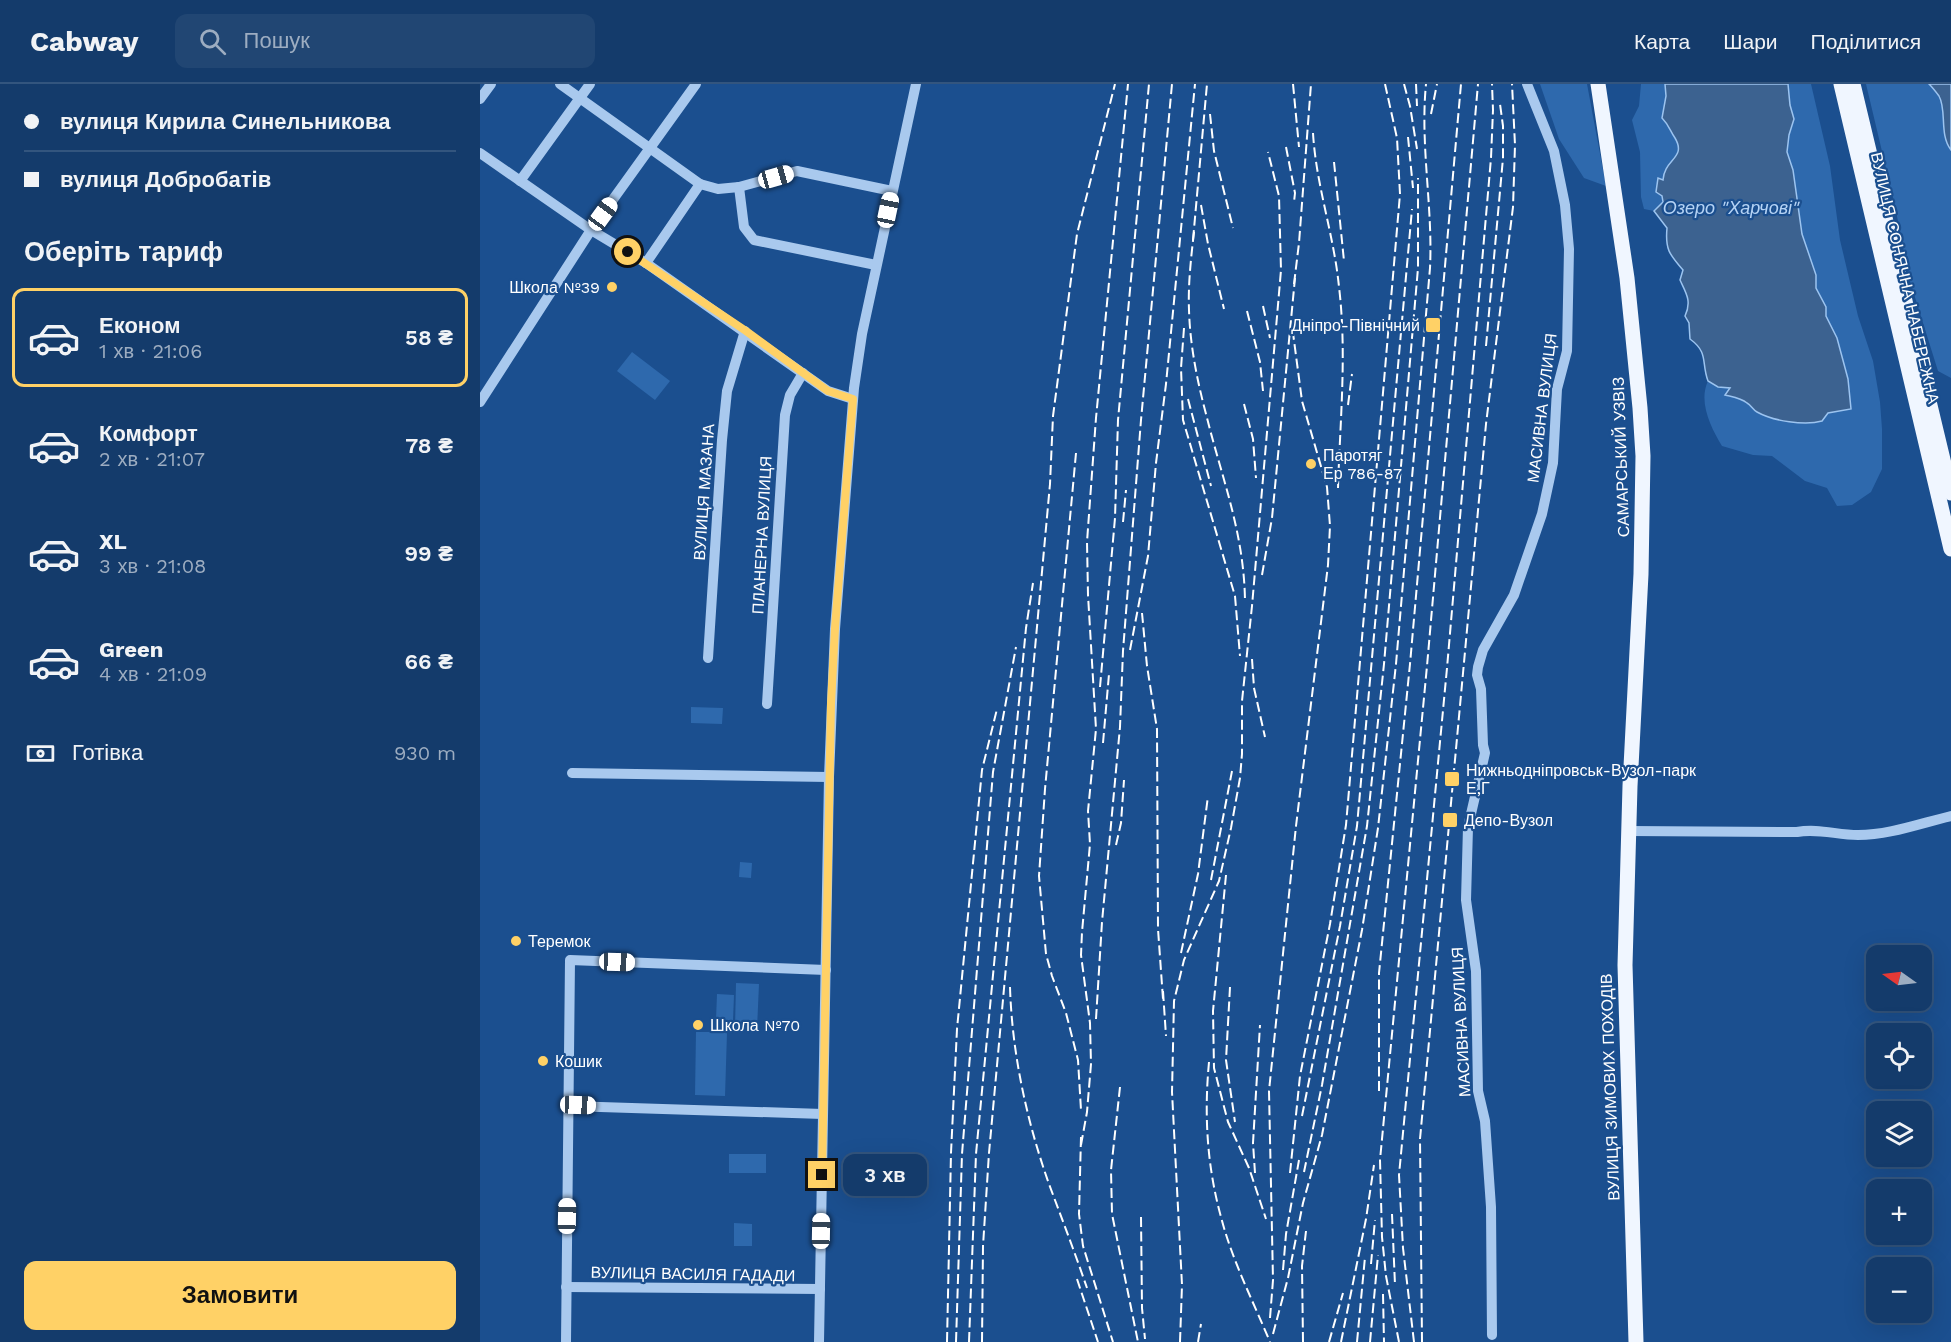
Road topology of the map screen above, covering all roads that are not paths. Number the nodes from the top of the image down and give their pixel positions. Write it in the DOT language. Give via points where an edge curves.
graph roads {
  1 [pos="491,84"];
  2 [pos="560,84"];
  3 [pos="590,84"];
  4 [pos="696,84"];
  5 [pos="916,84"];
  6 [pos="1527,84"];
  7 [pos="1598,84"];
  8 [pos="1840,84"];
  9 [pos="1853,84"];
  10 [pos="480,99"];
  11 [pos="580,99"];
  12 [pos="651,148"];
  13 [pos="480,153"];
  14 [pos="520,181"];
  15 [pos="700,184"];
  16 [pos="739,187"];
  17 [pos="892,191"];
  18 [pos="591,230"];
  19 [pos="646,263"];
  20 [pos="876,265"];
  21 [pos="746,331"];
  22 [pos="803,373"];
  23 [pos="853,399"];
  24 [pos="480,402"];
  25 [pos="1951,493"];
  26 [pos="1951,549"];
  27 [pos="708,658"];
  28 [pos="767,704"];
  29 [pos="572,773"];
  30 [pos="830,777"];
  31 [pos="1951,816"];
  32 [pos="1629,831"];
  33 [pos="826,970"];
  34 [pos="569,1106"];
  35 [pos="823,1114"];
  36 [pos="566,1287"];
  37 [pos="820,1289"];
  38 [pos="1492,1335"];
  39 [pos="566,1342"];
  40 [pos="819,1342"];
  41 [pos="1636,1342"];
  1 -- 10 [label="street"];
  2 -- 11 [label="street"];
  3 -- 11 [label="street"];
  4 -- 12 [label="street"];
  5 -- 17 [label="street"];
  6 -- 38 [label="street, МАСИВНА ВУЛИЦЯ" via="1554,151 1565,205 1569,249 1567,351 1557,389 1553,463 1542,514 1514,595 1483,650 1478,675 1485,753 1468,827 1466,900 1476,971 1478,1091 1485,1120 1490,1196"];
  7 -- 32 [label="main road, САМАРСЬКИЙ УЗВІЗ" via="1627,278 1643,456"];
  8 -- 26 [label="main road, ВУЛИЦЯ СОНЯЧНА НАБЕРЕЖНА"];
  9 -- 25 [label="main road, ВУЛИЦЯ СОНЯЧНА НАБЕРЕЖНА"];
  11 -- 12 [label="street"];
  11 -- 14 [label="street"];
  12 -- 15 [label="street"];
  12 -- 18 [label="street"];
  13 -- 14 [label="street"];
  14 -- 18 [label="street"];
  15 -- 16 [label="street" via="718,189"];
  15 -- 19 [label="street"];
  16 -- 17 [label="street" via="797,171"];
  16 -- 20 [label="street" via="744,227 754,240"];
  17 -- 20 [label="street"];
  18 -- 19 [label="street"];
  18 -- 24 [label="street"];
  19 -- 21 [label="street"];
  20 -- 23 [label="street"];
  21 -- 22 [label="street"];
  21 -- 27 [label="street, ВУЛИЦЯ МАЗАНА" via="727,391"];
  22 -- 23 [label="street" via="828,391"];
  22 -- 28 [label="street, ПЛАНЕРНА ВУЛИЦЯ" via="784,415"];
  23 -- 30 [label="street" via="835,628"];
  29 -- 30 [label="street"];
  30 -- 33 [label="street"];
  31 -- 32 [label="street" via="1855,835 1816,830"];
  32 -- 41 [label="main road, ВУЛИЦЯ ЗИМОВИХ ПОХОДІВ" via="1624,1005"];
  33 -- 34 [label="street" via="570,960"];
  33 -- 35 [label="street"];
  34 -- 35 [label="street"];
  34 -- 36 [label="street"];
  35 -- 37 [label="street"];
  36 -- 37 [label="street, ВУЛИЦЯ ВАСИЛЯ ГАДАДИ"];
  36 -- 39 [label="street"];
  37 -- 40 [label="street"];
}
